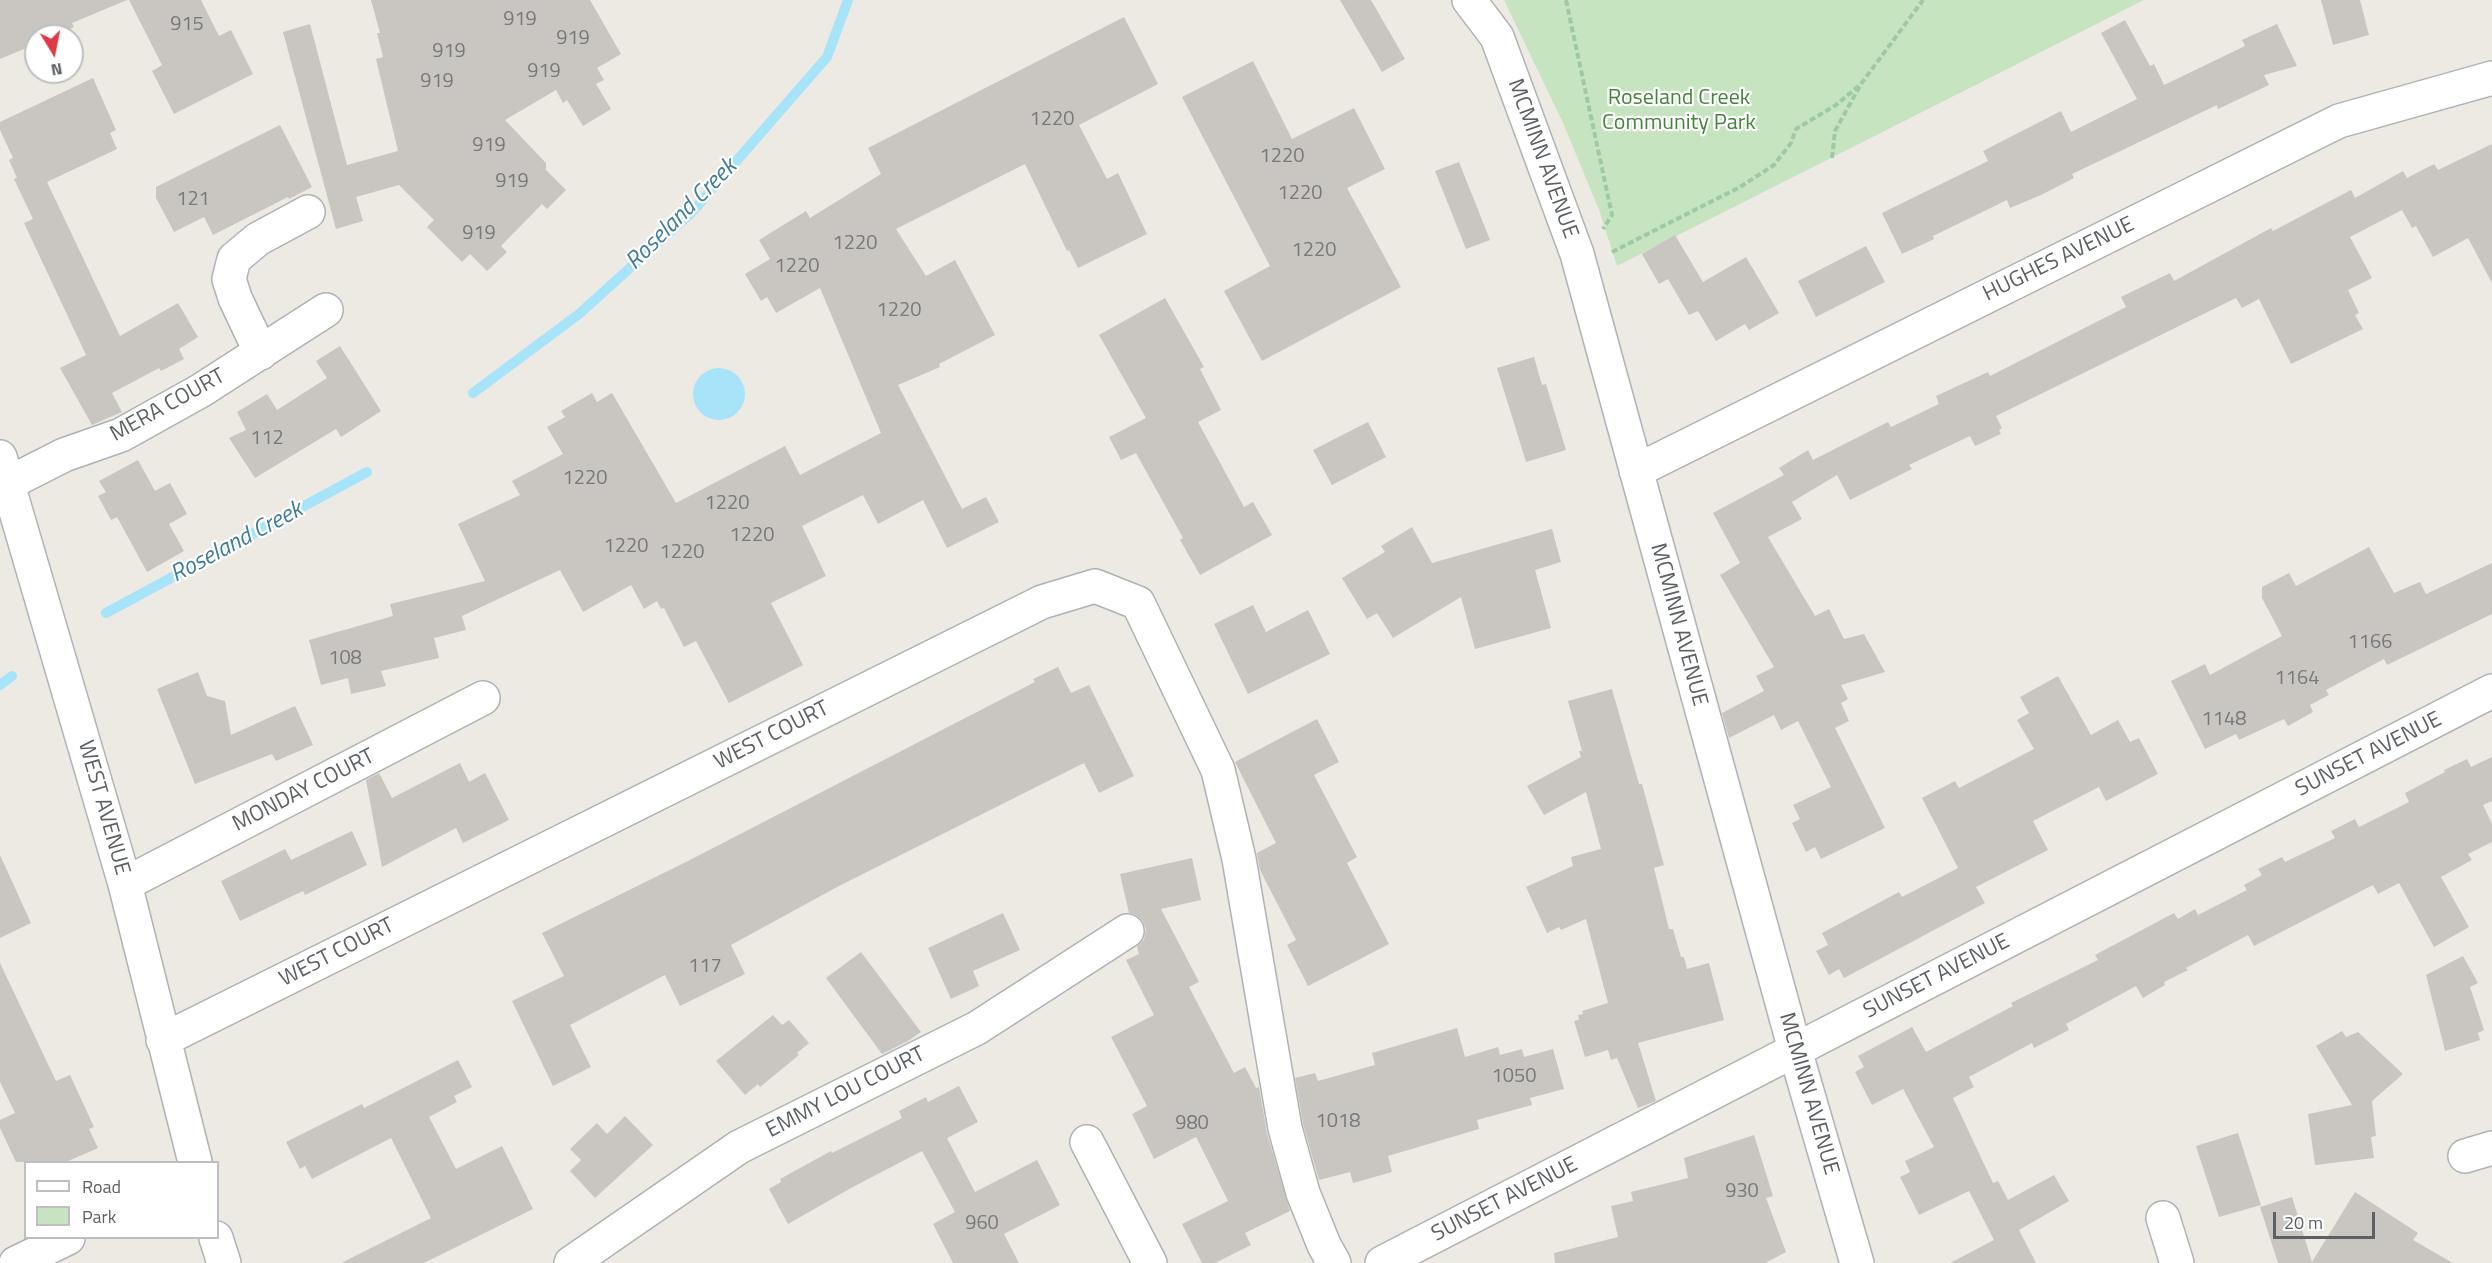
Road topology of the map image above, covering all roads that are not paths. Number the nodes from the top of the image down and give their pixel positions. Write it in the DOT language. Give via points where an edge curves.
graph roads {
  1 [pos="1469,0"];
  2 [pos="2492,78"];
  3 [pos="308,212"];
  4 [pos="326,310"];
  5 [pos="261,353"];
  6 [pos="2,469"];
  7 [pos="1636,471"];
  8 [pos="2492,692"];
  9 [pos="483,698"];
  10 [pos="125,884"];
  11 [pos="1127,931"];
  12 [pos="163,1040"];
  13 [pos="1795,1050"];
  14 [pos="1087,1142"];
  15 [pos="195,1161"];
  16 [pos="2163,1218"];
  17 [pos="66,1239"];
  18 [pos="216,1239"];
  19 [pos="16,1263"];
  20 [pos="224,1263"];
  21 [pos="572,1263"];
  22 [pos="1150,1263"];
  23 [pos="1334,1263"];
  24 [pos="1382,1263"];
  25 [pos="1857,1263"];
  26 [pos="2178,1263"];
  1 -- 7 [label="street, MCMINN AVENUE" via="1497,37 1577,254"];
  2 -- 7 [label="street, HUGHES AVENUE" via="2339,121"];
  3 -- 5 [label="street" via="258,239 234,259 229,279 234,298"];
  4 -- 5 [label="street, MERA COURT"];
  5 -- 6 [label="street, MERA COURT" via="121,435 64,455"];
  6 -- 10 [label="street, WEST AVENUE"];
  7 -- 13 [label="street, MCMINN AVENUE"];
  8 -- 13 [label="street, SUNSET AVENUE"];
  9 -- 10 [label="street, MONDAY COURT"];
  10 -- 12 [label="street, WEST AVENUE"];
  11 -- 21 [label="street, EMMY LOU COURT" via="977,1028 739,1147"];
  12 -- 15 [label="street, WEST AVENUE"];
  12 -- 23 [label="street, WEST COURT" via="1042,602 1095,586 1138,603 1218,770 1239,859 1285,1128 1304,1193"];
  13 -- 24 [label="street, SUNSET AVENUE"];
  13 -- 25 [label="street, MCMINN AVENUE"];
  14 -- 22 [label="street"];
  16 -- 26 [label="street"];
  17 -- 19 [label="street"];
  18 -- 20 [label="street"];
}
